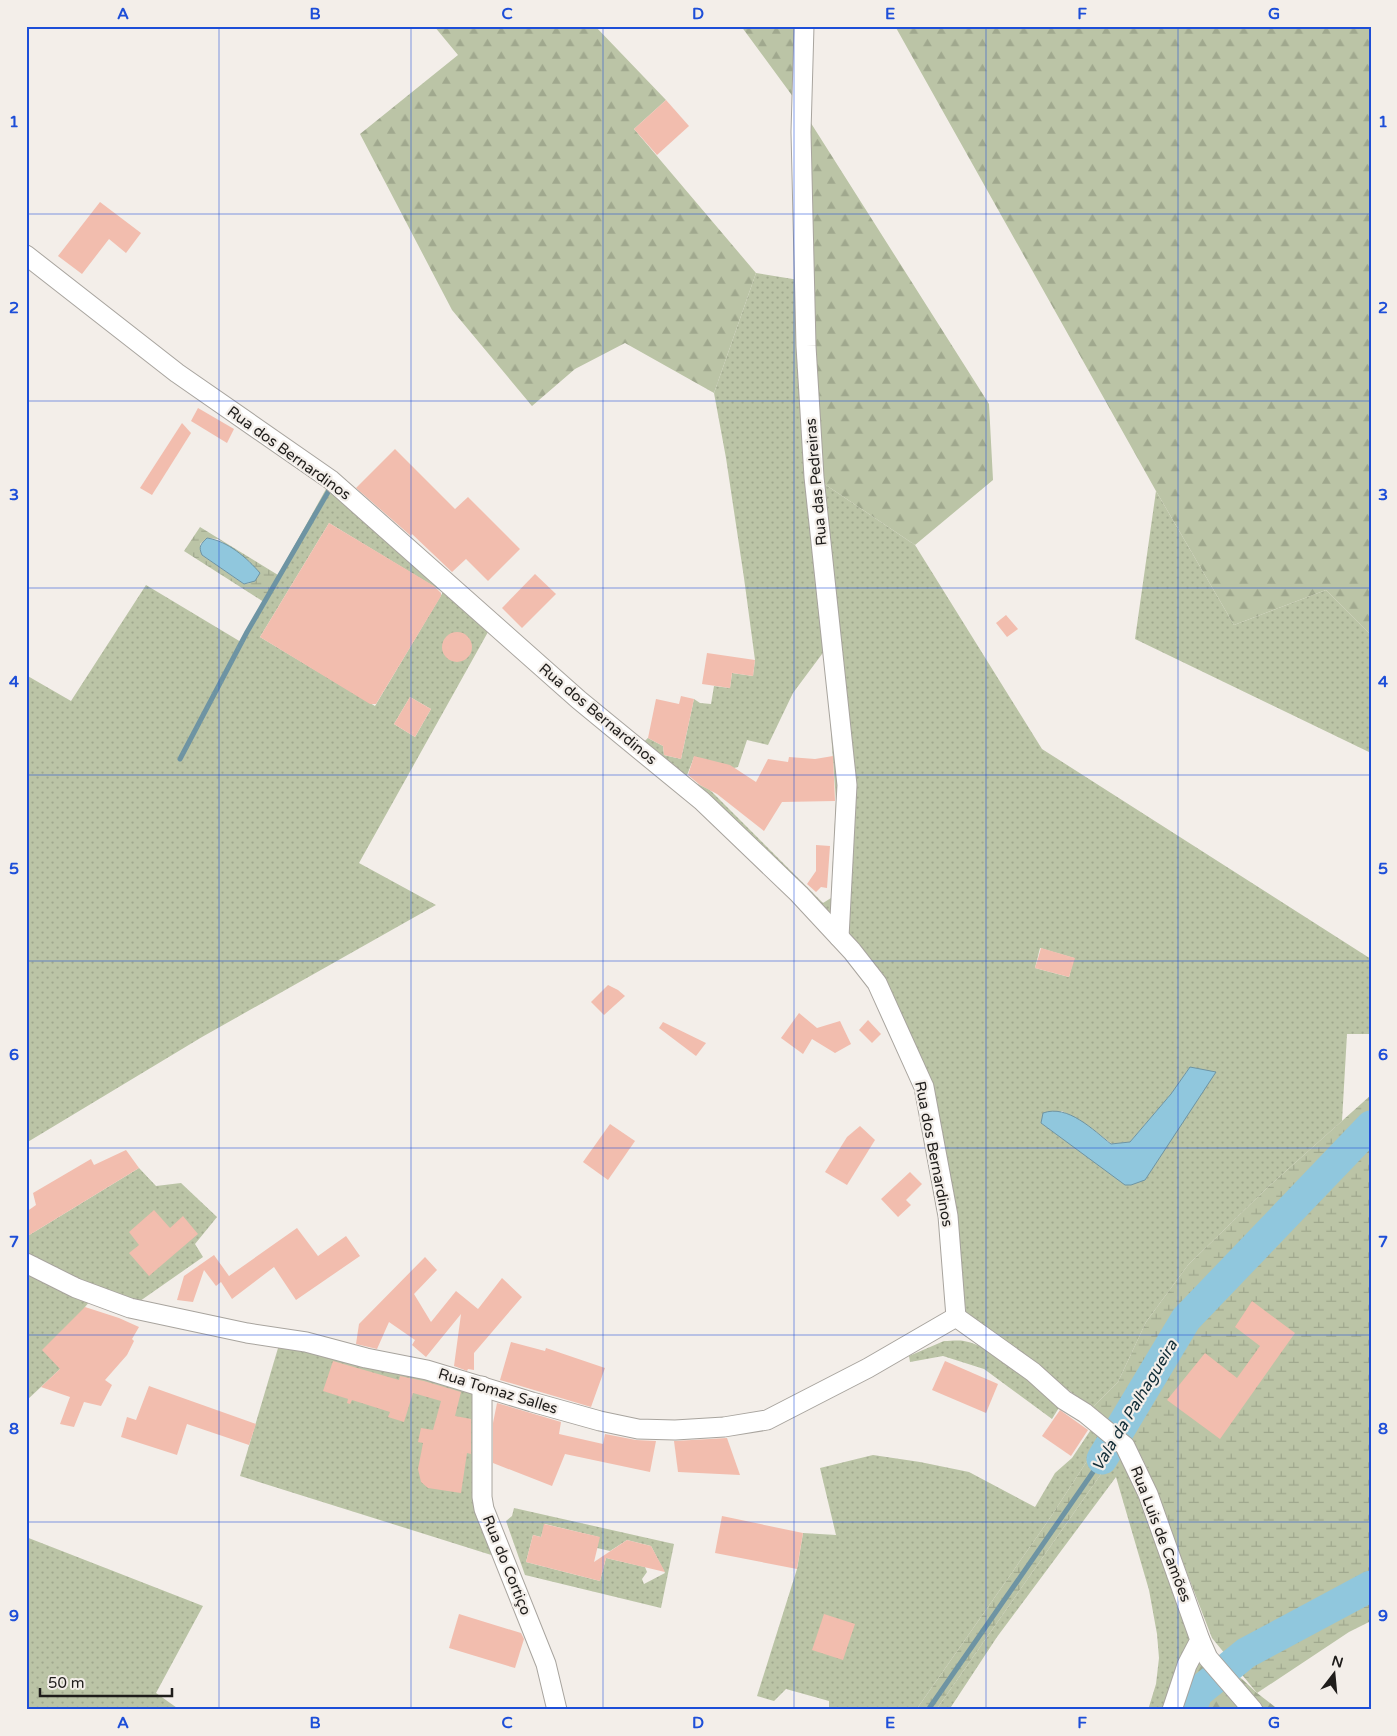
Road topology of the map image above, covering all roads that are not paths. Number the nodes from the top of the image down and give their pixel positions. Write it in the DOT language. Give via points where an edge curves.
graph roads {
  1 [pos="804,26"];
  2 [pos="26,255"];
  3 [pos="839,937"];
  4 [pos="26,1264"];
  5 [pos="956,1317"];
  6 [pos="482,1386"];
  7 [pos="1200,1640"];
  8 [pos="557,1710"];
  9 [pos="1172,1710"];
  10 [pos="1253,1710"];
  1 -- 3 [label="street, Rua das Pedreiras" via="801,132 806,346 814,477 847,785"];
  2 -- 3 [label="street, Rua dos Bernardinos" via="177,372 331,480 579,700 702,801"];
  3 -- 5 [label="street, Rua dos Bernardinos" via="877,983 924,1086 948,1216"];
  4 -- 6 [label="street, Rua Tomaz Salles" via="76,1288 130,1308 306,1342"];
  5 -- 6 [label="street, Rua Tomaz Salles" via="868,1368 767,1420 724,1427 638,1429"];
  5 -- 7 [label="street, Rua Luis de Camões" via="1033,1372 1125,1446 1148,1494"];
  6 -- 8 [label="street, Rua do Cortiço" via="484,1509 546,1664"];
  7 -- 9 [label="street" via="1187,1665"];
  7 -- 10 [label="street, Rua Luis de Camões" via="1208,1658"];
}
